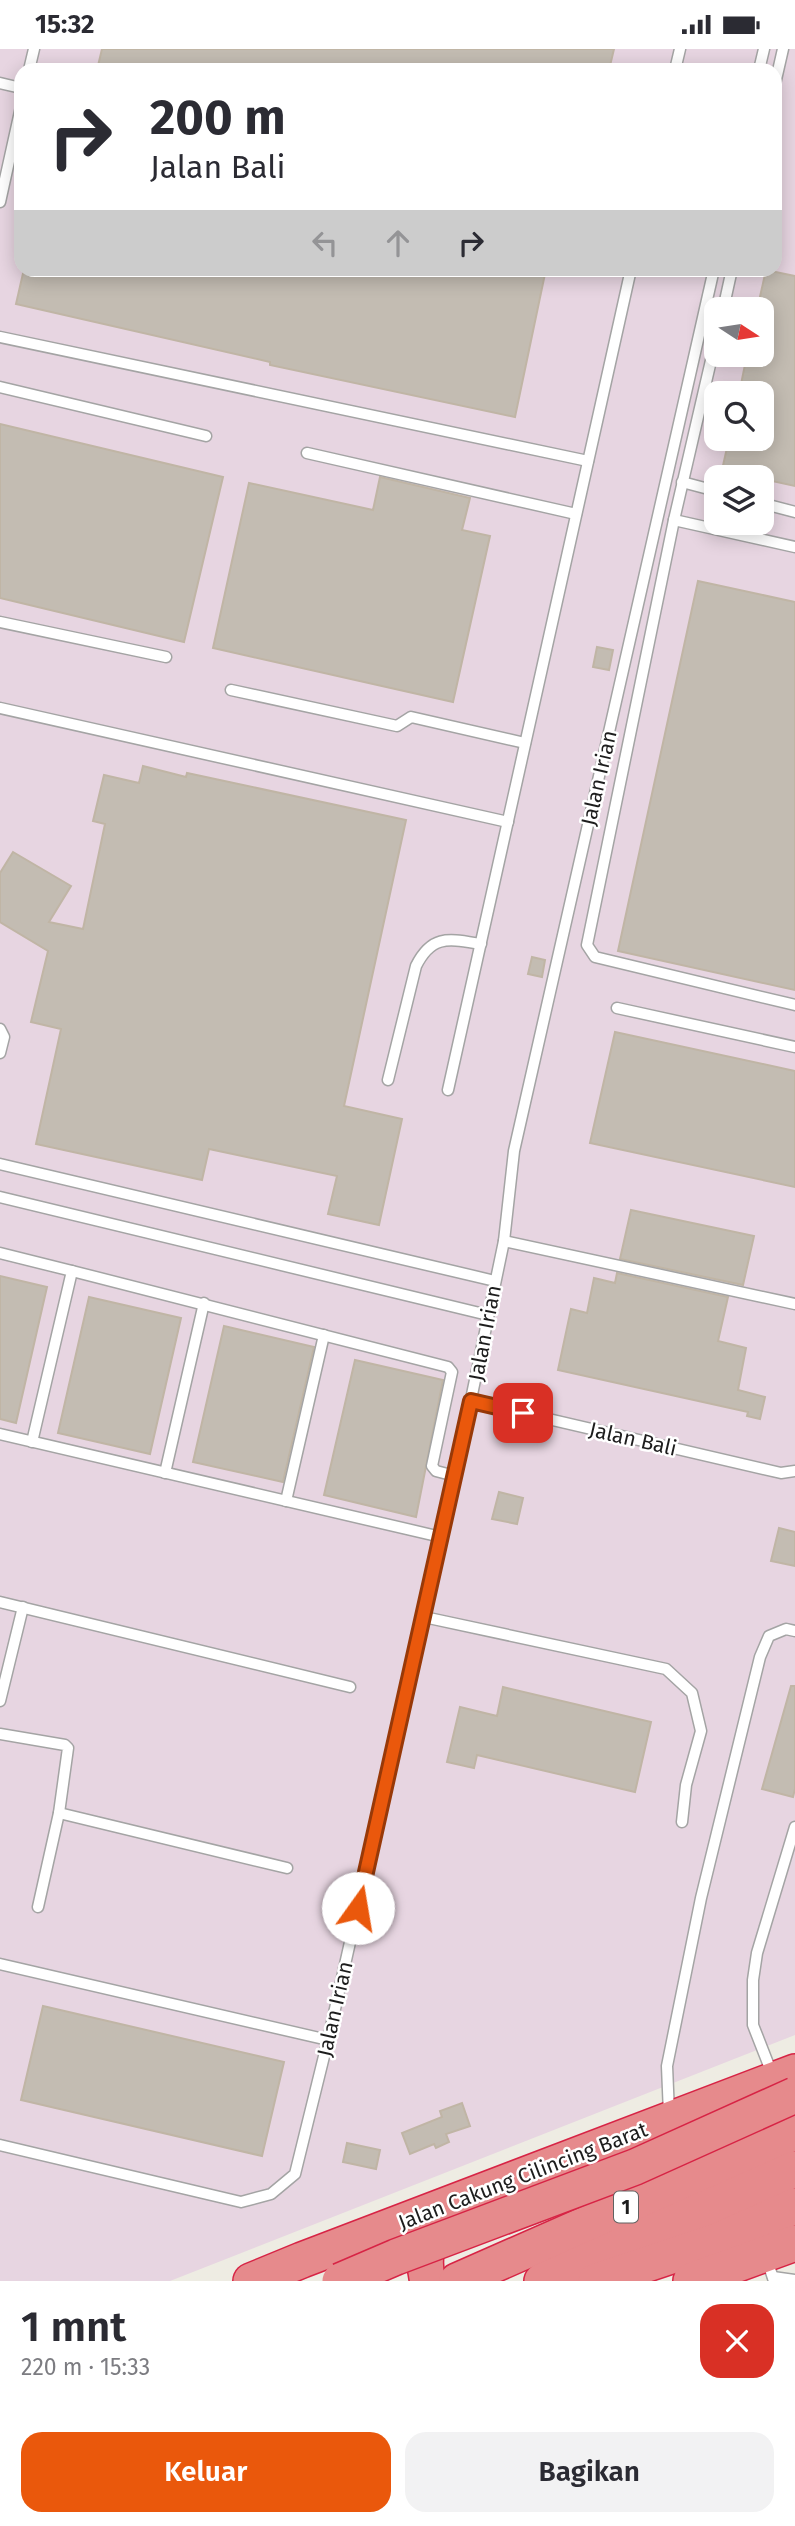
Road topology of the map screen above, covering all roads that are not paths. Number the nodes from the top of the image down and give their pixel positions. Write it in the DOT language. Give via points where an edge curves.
graph roads {
  1 [pos="14,139"];
  2 [pos="0,202"];
  3 [pos="629,277"];
  4 [pos="712,277"];
  5 [pos="730,277"];
  6 [pos="726,297"];
  7 [pos="0,337"];
  8 [pos="709,367"];
  9 [pos="0,387"];
  10 [pos="206,436"];
  11 [pos="307,453"];
  12 [pos="588,461"];
  13 [pos="682,482"];
  14 [pos="704,488"];
  15 [pos="774,506"];
  16 [pos="795,512"];
  17 [pos="576,514"];
  18 [pos="674,520"];
  19 [pos="795,547"];
  20 [pos="0,622"];
  21 [pos="166,656"];
  22 [pos="232,690"];
  23 [pos="0,708"];
  24 [pos="524,743"];
  25 [pos="508,822"];
  26 [pos="481,944"];
  27 [pos="795,1005"];
  28 [pos="617,1008"];
  29 [pos="0,1029"];
  30 [pos="795,1047"];
  31 [pos="0,1053"];
  32 [pos="388,1080"];
  33 [pos="448,1090"];
  34 [pos="0,1164"];
  35 [pos="0,1197"];
  36 [pos="504,1241"];
  37 [pos="0,1253"];
  38 [pos="72,1271"];
  39 [pos="495,1280"];
  40 [pos="204,1303"];
  41 [pos="795,1304"];
  42 [pos="488,1315"];
  43 [pos="324,1335"];
  44 [pos="471,1401"];
  45 [pos="0,1434"];
  46 [pos="32,1442"];
  47 [pos="795,1471"];
  48 [pos="165,1473"];
  49 [pos="455,1476"];
  50 [pos="286,1501"];
  51 [pos="441,1538"];
  52 [pos="0,1602"];
  53 [pos="23,1607"];
  54 [pos="424,1617"];
  55 [pos="795,1630"];
  56 [pos="350,1687"];
  57 [pos="0,1701"];
  58 [pos="0,1734"];
  59 [pos="59,1813"];
  60 [pos="682,1822"];
  61 [pos="795,1827"];
  62 [pos="287,1868"];
  63 [pos="38,1907"];
  64 [pos="0,1964"];
  65 [pos="328,2040"];
  66 [pos="782,2076"];
  67 [pos="668,2108"];
  68 [pos="795,2132"];
  69 [pos="0,2145"];
  70 [pos="795,2169"];
  71 [pos="795,2206"];
  72 [pos="441,2207"];
  73 [pos="795,2220"];
  74 [pos="310,2256"];
  75 [pos="777,2263"];
  76 [pos="795,2280"];
  77 [pos="251,2281"];
  78 [pos="339,2281"];
  79 [pos="428,2281"];
  80 [pos="457,2281"];
  81 [pos="542,2281"];
  82 [pos="596,2281"];
  83 [pos="645,2281"];
  84 [pos="691,2281"];
  1 -- 2 [label="lane"];
  3 -- 12 [label="lane"];
  4 -- 36 [label="lane, Jalan Irian" via="514,1151"];
  5 -- 6 [label="lane"];
  7 -- 12 [label="lane"];
  8 -- 13 [label="lane"];
  9 -- 10 [label="lane"];
  11 -- 17 [label="lane"];
  12 -- 17 [label="lane"];
  13 -- 14 [label="lane"];
  13 -- 18 [label="lane"];
  15 -- 16 [label="lane"];
  17 -- 24 [label="lane"];
  18 -- 19 [label="lane"];
  18 -- 27 [label="lane" via="587,946 595,957"];
  20 -- 21 [label="lane"];
  22 -- 24 [label="lane" via="397,726 411,717"];
  23 -- 25 [label="lane"];
  24 -- 25 [label="lane"];
  25 -- 26 [label="lane"];
  26 -- 32 [label="lane" via="443,940 424,951 416,966"];
  26 -- 33 [label="lane"];
  28 -- 30 [label="lane"];
  29 -- 31 [label="lane" via="4,1037"];
  34 -- 39 [label="lane"];
  35 -- 42 [label="lane"];
  36 -- 39 [label="lane, Jalan Irian"];
  36 -- 41 [label="lane"];
  37 -- 38 [label="lane"];
  38 -- 40 [label="lane"];
  38 -- 46 [label="lane"];
  39 -- 42 [label="lane, Jalan Irian"];
  40 -- 43 [label="lane"];
  40 -- 48 [label="lane"];
  42 -- 44 [label="lane, Jalan Irian"];
  43 -- 49 [label="lane" via="448,1367 452,1372 432,1466"];
  43 -- 50 [label="lane"];
  44 -- 47 [label="lane, Jalan Bali" via="781,1473"];
  44 -- 49 [label="lane, Jalan Irian"];
  45 -- 46 [label="lane"];
  46 -- 48 [label="lane"];
  48 -- 50 [label="lane"];
  49 -- 51 [label="lane, Jalan Irian"];
  50 -- 51 [label="lane"];
  51 -- 54 [label="lane, Jalan Irian"];
  52 -- 53 [label="lane"];
  53 -- 56 [label="lane"];
  53 -- 57 [label="lane"];
  54 -- 60 [label="lane" via="666,1669 692,1693 701,1731 686,1784"];
  54 -- 65 [label="lane, Jalan Irian"];
  55 -- 67 [label="lane" via="769,1636 760,1657 701,1898 667,2066"];
  58 -- 59 [label="lane" via="67,1746"];
  59 -- 62 [label="lane"];
  59 -- 63 [label="lane"];
  61 -- 66 [label="lane" via="753,1980 753,2025"];
  64 -- 65 [label="lane"];
  65 -- 69 [label="lane, Jalan Irian" via="295,2174 271,2193 241,2202"];
  66 -- 67 [label="highway, Jalan Cakung Cilincing Barat"];
  66 -- 78 [label="highway, bridge" via="635,2167"];
  67 -- 72 [label="highway, Jalan Cakung Cilincing Barat"];
  68 -- 80 [label="highway, 1"];
  70 -- 81 [label="highway, 1"];
  71 -- 82 [label="highway" via="719,2240"];
  72 -- 74 [label="highway, Jalan Cakung Cilincing Barat"];
  72 -- 79 [label="highway" via="428,2235"];
  73 -- 83 [label="highway"];
  74 -- 77 [label="highway, Jalan Cakung Cilincing Barat"];
  74 -- 78 [label="highway"];
  75 -- 76 [label="lane"];
  75 -- 84 [label="highway"];
}
